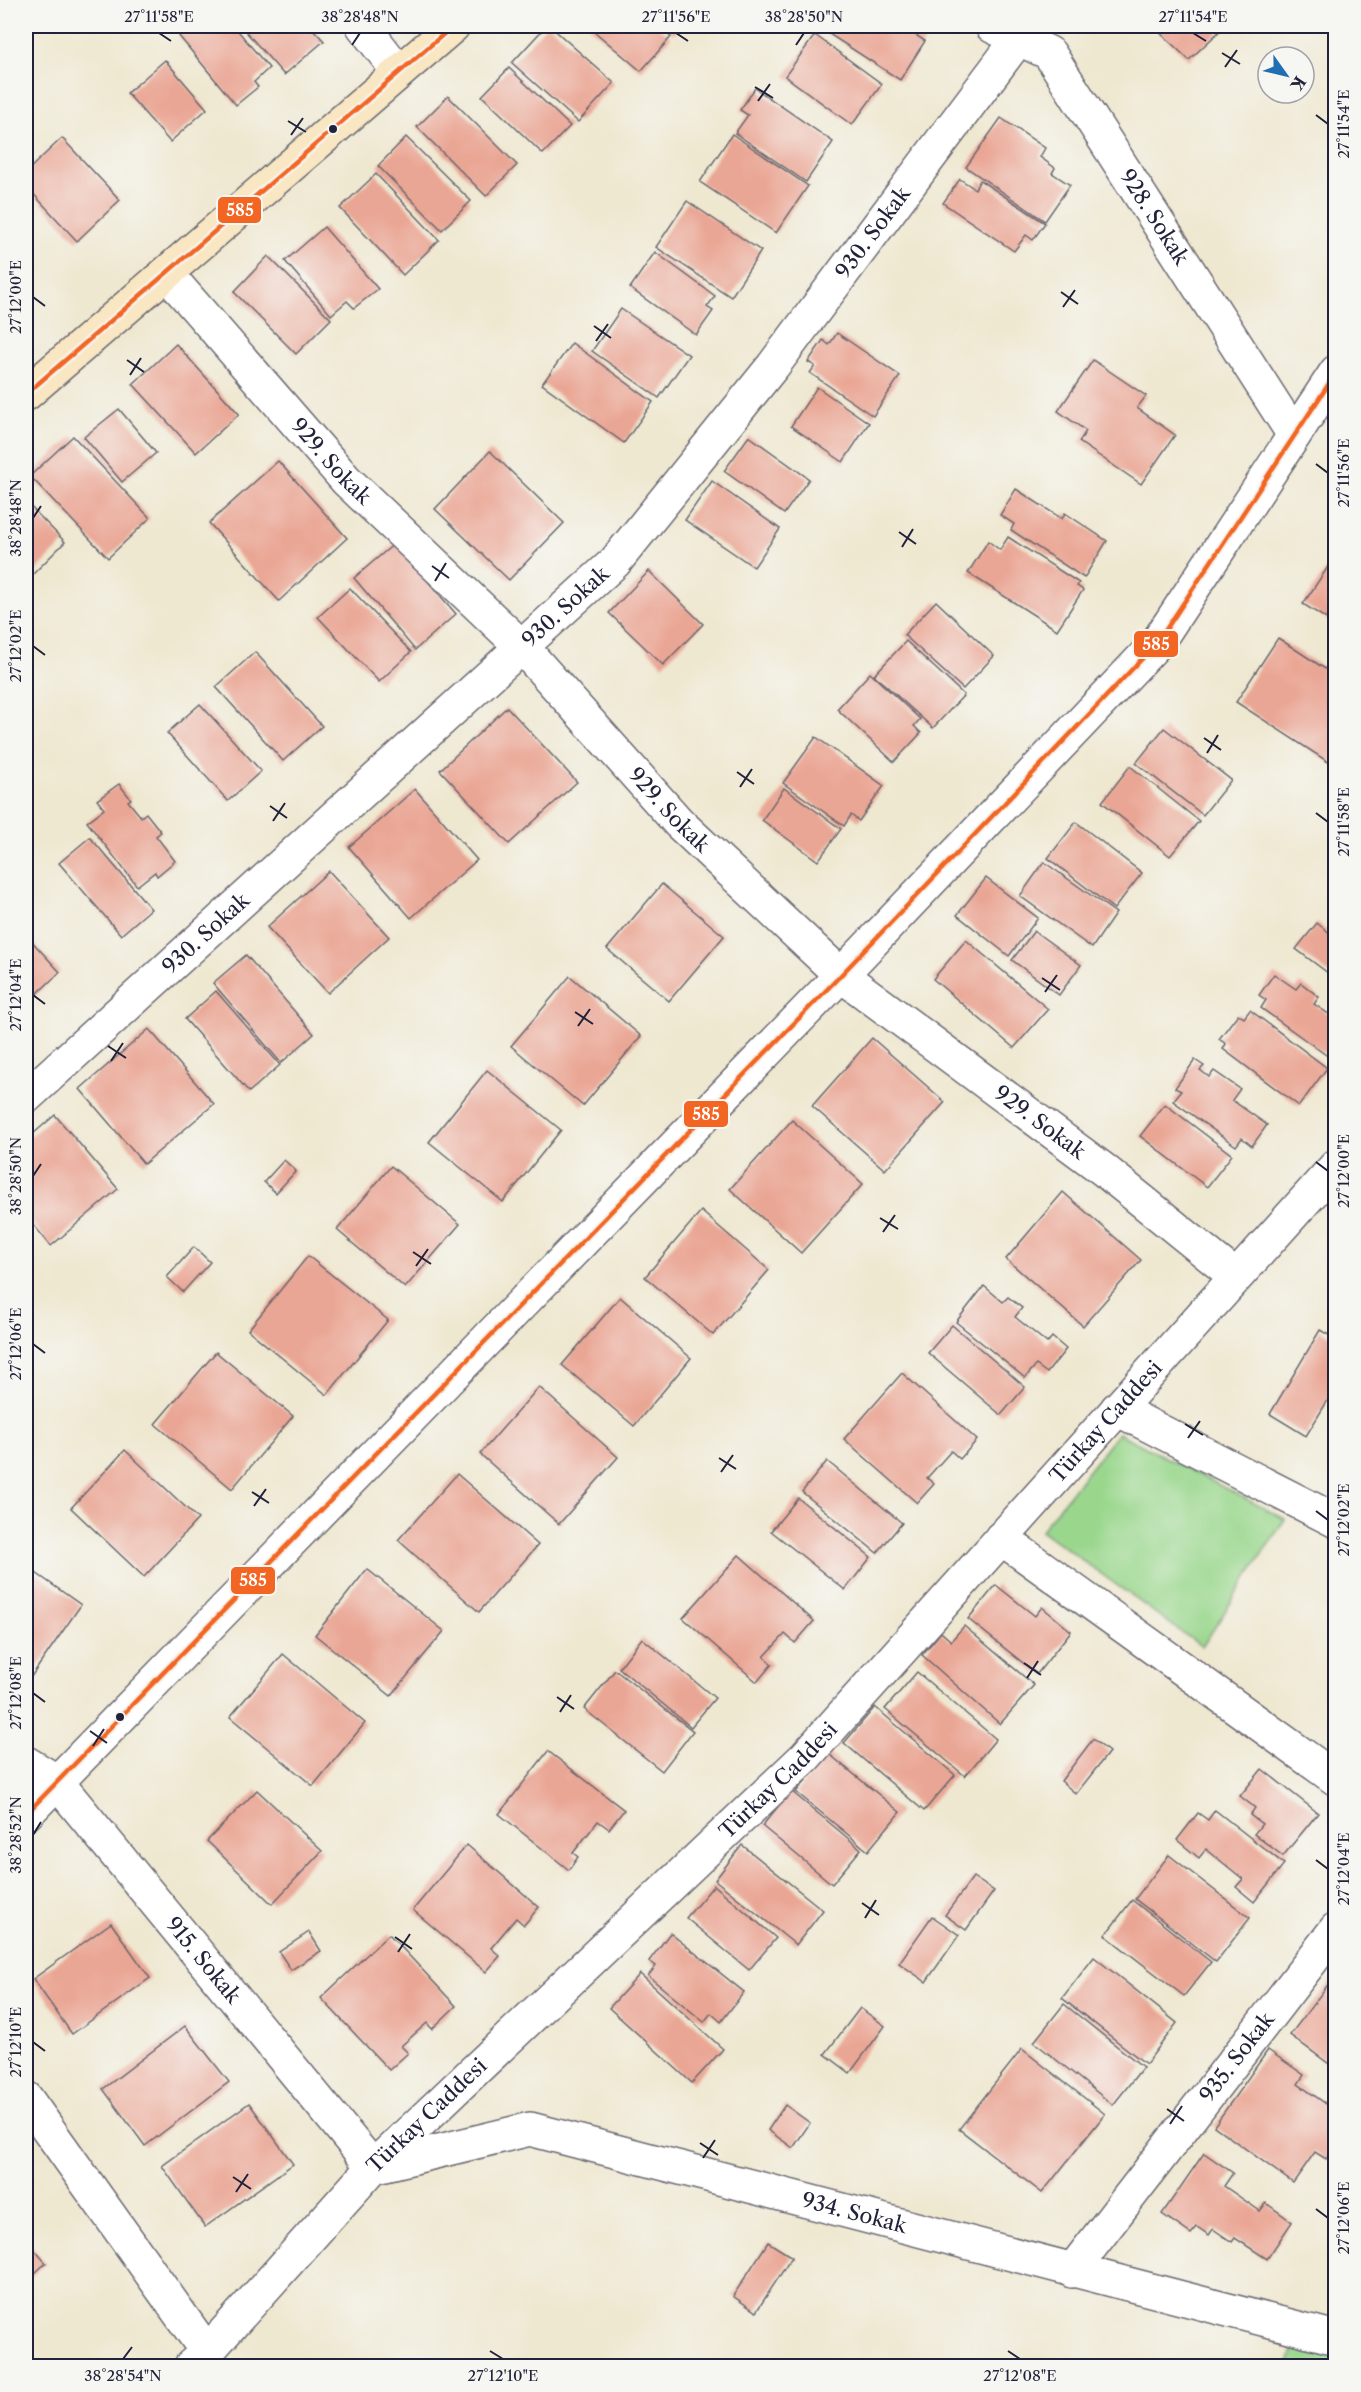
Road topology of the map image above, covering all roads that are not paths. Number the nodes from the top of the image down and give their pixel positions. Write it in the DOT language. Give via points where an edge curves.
graph roads {
  1 [pos="363,26"];
  2 [pos="453,26"];
  3 [pos="1002,30"];
  4 [pos="399,72"];
  5 [pos="167,274"];
  6 [pos="1335,372"];
  7 [pos="26,394"];
  8 [pos="1294,435"];
  9 [pos="522,647"];
  10 [pos="841,975"];
  11 [pos="26,1097"];
  12 [pos="1335,1166"];
  13 [pos="1235,1276"];
  14 [pos="1117,1409"];
  15 [pos="1335,1521"];
  16 [pos="1001,1538"];
  17 [pos="26,1762"];
  18 [pos="1335,1779"];
  19 [pos="56,1781"];
  20 [pos="26,1814"];
  21 [pos="1335,1929"];
  22 [pos="26,2098"];
  23 [pos="373,2167"];
  24 [pos="1072,2271"];
  25 [pos="1335,2338"];
  26 [pos="199,2359"];
  1 -- 4 [label="street"];
  2 -- 4 [label="main road"];
  3 -- 8 [label="street, 928. Sokak" via="1049,52"];
  3 -- 9 [label="street, 930. Sokak" via="773,366 615,562"];
  4 -- 5 [label="main road"];
  5 -- 7 [label="main road"];
  5 -- 9 [label="street, 929. Sokak" via="346,480"];
  6 -- 8 [label="street"];
  8 -- 10 [label="street" via="1157,643"];
  9 -- 10 [label="street, 929. Sokak" via="679,823"];
  9 -- 11 [label="street, 930. Sokak"];
  10 -- 13 [label="street, 929. Sokak" via="1104,1170"];
  10 -- 19 [label="street"];
  12 -- 13 [label="street, Türkay Caddesi"];
  13 -- 14 [label="street, Türkay Caddesi"];
  14 -- 15 [label="street"];
  14 -- 16 [label="street, Türkay Caddesi"];
  16 -- 18 [label="street"];
  16 -- 23 [label="street, Türkay Caddesi" via="805,1757"];
  17 -- 19 [label="street, 915. Sokak"];
  19 -- 20 [label="street"];
  19 -- 23 [label="street, 915. Sokak"];
  21 -- 24 [label="street, 935. Sokak"];
  22 -- 26 [label="street"];
  23 -- 24 [label="street, 934. Sokak" via="530,2129"];
  23 -- 26 [label="street, Türkay Caddesi"];
  24 -- 25 [label="street, 934. Sokak"];
}
